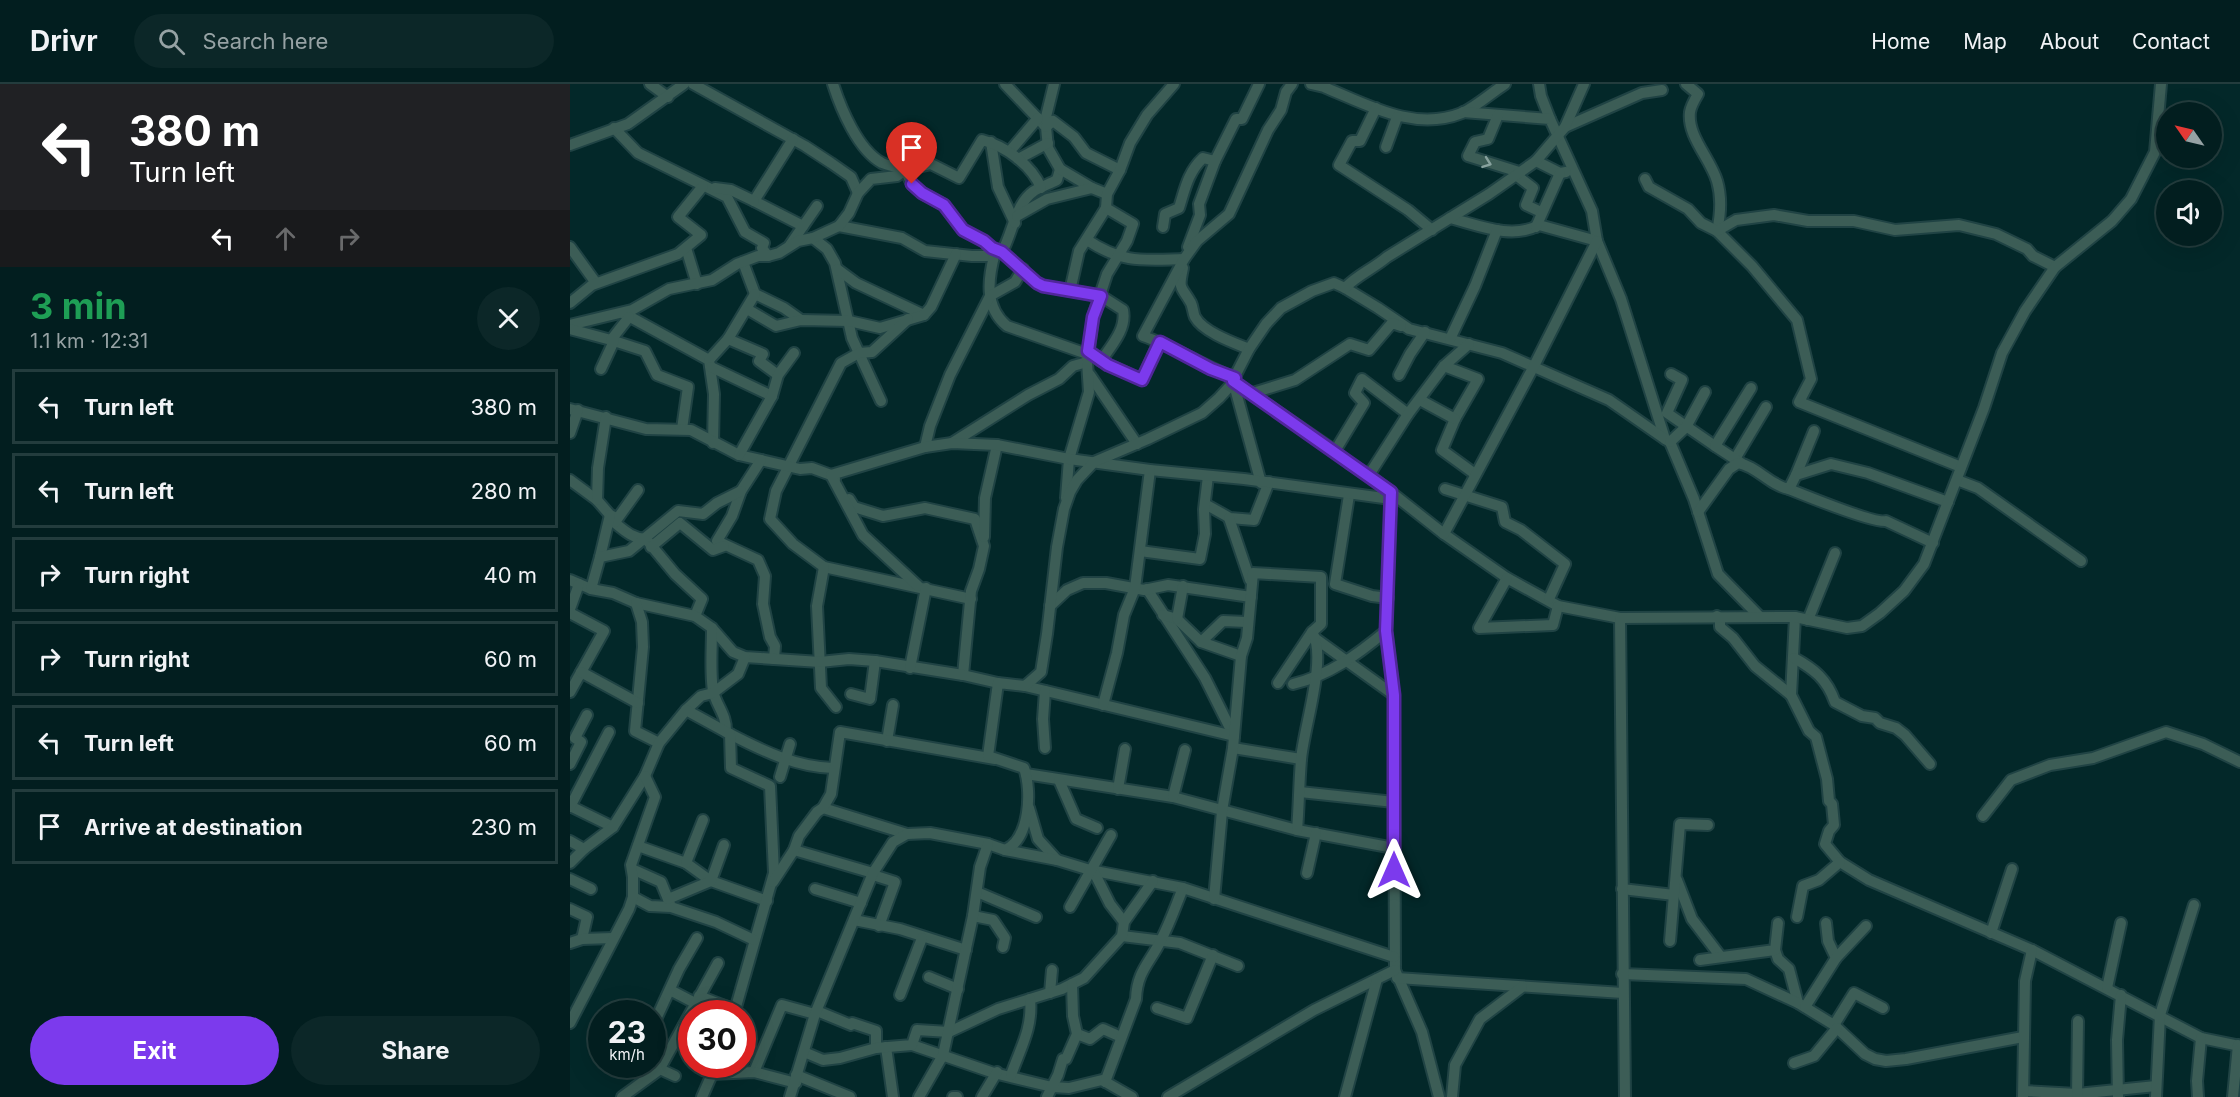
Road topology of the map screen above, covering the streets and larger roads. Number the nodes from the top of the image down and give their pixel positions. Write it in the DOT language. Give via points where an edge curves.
graph roads {
  1 [pos="650,84"];
  2 [pos="684,84"];
  3 [pos="693,84"];
  4 [pos="833,84"];
  5 [pos="1005,84"];
  6 [pos="1054,84"];
  7 [pos="1174,84"];
  8 [pos="1259,84"];
  9 [pos="1292,84"];
  10 [pos="1311,84"];
  11 [pos="1505,84"];
  12 [pos="1539,84"];
  13 [pos="1584,84"];
  14 [pos="1647,84"];
  15 [pos="1686,84"];
  16 [pos="2161,84"];
  17 [pos="668,97"];
  18 [pos="1376,108"];
  19 [pos="1463,112"];
  20 [pos="1498,115"];
  21 [pos="1397,117"];
  22 [pos="1550,119"];
  23 [pos="1042,123"];
  24 [pos="1564,127"];
  25 [pos="614,128"];
  26 [pos="1558,136"];
  27 [pos="793,139"];
  28 [pos="991,142"];
  29 [pos="1048,143"];
  30 [pos="570,145"];
  31 [pos="1386,147"];
  32 [pos="2155,152"];
  33 [pos="1014,155"];
  34 [pos="1215,161"];
  35 [pos="1536,161"];
  36 [pos="1060,169"];
  37 [pos="905,170"];
  38 [pos="1120,171"];
  39 [pos="1573,171"];
  40 [pos="1560,172"];
  41 [pos="1518,174"];
  42 [pos="1645,179"];
  43 [pos="704,187"];
  44 [pos="1041,188"];
  45 [pos="1092,188"];
  46 [pos="858,193"];
  47 [pos="1107,194"];
  48 [pos="754,201"];
  49 [pos="817,206"];
  50 [pos="1106,208"];
  51 [pos="1541,212"];
  52 [pos="1450,218"];
  53 [pos="1016,219"];
  54 [pos="803,226"];
  55 [pos="839,226"];
  56 [pos="1163,226"];
  57 [pos="1536,227"];
  58 [pos="1432,230"];
  59 [pos="1497,231"];
  60 [pos="1717,231"];
  61 [pos="813,238"];
  62 [pos="1087,240"];
  63 [pos="1597,242"];
  64 [pos="790,245"];
  65 [pos="570,247"];
  66 [pos="686,248"];
  67 [pos="999,252"];
  68 [pos="956,254"];
  69 [pos="768,256"];
  70 [pos="1118,257"];
  71 [pos="1184,259"];
  72 [pos="743,262"];
  73 [pos="2055,267"];
  74 [pos="837,269"];
  75 [pos="1023,269"];
  76 [pos="596,283"];
  77 [pos="697,284"];
  78 [pos="1345,288"];
  79 [pos="1070,291"];
  80 [pos="755,294"];
  81 [pos="990,296"];
  82 [pos="1101,296"];
  83 [pos="570,303"];
  84 [pos="747,309"];
  85 [pos="626,315"];
  86 [pos="924,315"];
  87 [pos="908,319"];
  88 [pos="801,320"];
  89 [pos="849,321"];
  90 [pos="570,327"];
  91 [pos="1409,329"];
  92 [pos="1425,332"];
  93 [pos="728,339"];
  94 [pos="1450,339"];
  95 [pos="613,340"];
  96 [pos="1160,342"];
  97 [pos="1469,344"];
  98 [pos="1249,349"];
  99 [pos="794,353"];
  100 [pos="860,353"];
  101 [pos="1088,360"];
  102 [pos="1101,361"];
  103 [pos="710,364"];
  104 [pos="1444,366"];
  105 [pos="1534,366"];
  106 [pos="601,369"];
  107 [pos="1671,374"];
  108 [pos="778,375"];
  109 [pos="1399,375"];
  110 [pos="1234,379"];
  111 [pos="1750,388"];
  112 [pos="1705,392"];
  113 [pos="1253,393"];
  114 [pos="772,396"];
  115 [pos="1419,400"];
  116 [pos="881,401"];
  117 [pos="1766,408"];
  118 [pos="574,409"];
  119 [pos="1407,414"];
  120 [pos="606,417"];
  121 [pos="1455,419"];
  122 [pos="1686,427"];
  123 [pos="682,429"];
  124 [pos="1814,431"];
  125 [pos="570,433"];
  126 [pos="1667,440"];
  127 [pos="713,442"];
  128 [pos="951,443"];
  129 [pos="1137,444"];
  130 [pos="997,445"];
  131 [pos="1715,446"];
  132 [pos="925,447"];
  133 [pos="1335,451"];
  134 [pos="739,455"];
  135 [pos="1069,459"];
  136 [pos="761,460"];
  137 [pos="1738,461"];
  138 [pos="1094,462"];
  139 [pos="789,467"];
  140 [pos="1961,467"];
  141 [pos="1150,470"];
  142 [pos="1475,474"];
  143 [pos="831,475"];
  144 [pos="1369,475"];
  145 [pos="1796,475"];
  146 [pos="1208,476"];
  147 [pos="570,480"];
  148 [pos="1957,480"];
  149 [pos="1265,482"];
  150 [pos="1445,489"];
  151 [pos="1789,489"];
  152 [pos="638,490"];
  153 [pos="741,491"];
  154 [pos="1348,495"];
  155 [pos="1467,495"];
  156 [pos="1391,496"];
  157 [pos="1066,499"];
  158 [pos="597,500"];
  159 [pos="1948,502"];
  160 [pos="1205,504"];
  161 [pos="1698,512"];
  162 [pos="1229,518"];
  163 [pos="612,519"];
  164 [pos="1444,534"];
  165 [pos="648,543"];
  166 [pos="1933,543"];
  167 [pos="724,546"];
  168 [pos="984,546"];
  169 [pos="1140,551"];
  170 [pos="1835,553"];
  171 [pos="600,557"];
  172 [pos="2081,561"];
  173 [pos="824,567"];
  174 [pos="1507,578"];
  175 [pos="575,582"];
  176 [pos="1183,586"];
  177 [pos="922,587"];
  178 [pos="1135,588"];
  179 [pos="591,589"];
  180 [pos="1147,589"];
  181 [pos="1251,592"];
  182 [pos="1388,597"];
  183 [pos="971,599"];
  184 [pos="1549,599"];
  185 [pos="636,603"];
  186 [pos="1050,606"];
  187 [pos="1558,606"];
  188 [pos="570,611"];
  189 [pos="1163,615"];
  190 [pos="695,616"];
  191 [pos="1717,616"];
  192 [pos="1759,616"];
  193 [pos="1795,617"];
  194 [pos="1620,618"];
  195 [pos="1177,619"];
  196 [pos="1808,620"];
  197 [pos="1247,622"];
  198 [pos="712,628"];
  199 [pos="1386,631"];
  200 [pos="1314,635"];
  201 [pos="1201,642"];
  202 [pos="1241,656"];
  203 [pos="745,657"];
  204 [pos="1794,658"];
  205 [pos="774,659"];
  206 [pos="875,661"];
  207 [pos="820,662"];
  208 [pos="1347,663"];
  209 [pos="910,668"];
  210 [pos="581,672"];
  211 [pos="963,675"];
  212 [pos="1316,676"];
  213 [pos="1278,682"];
  214 [pos="998,683"];
  215 [pos="1293,684"];
  216 [pos="1025,686"];
  217 [pos="1045,691"];
  218 [pos="570,692"];
  219 [pos="713,693"];
  220 [pos="851,694"];
  221 [pos="1394,695"];
  222 [pos="1791,695"];
  223 [pos="638,703"];
  224 [pos="893,705"];
  225 [pos="1103,705"];
  226 [pos="836,707"];
  227 [pos="686,710"];
  228 [pos="587,715"];
  229 [pos="609,732"];
  230 [pos="728,733"];
  231 [pos="1234,736"];
  232 [pos="887,741"];
  233 [pos="659,742"];
  234 [pos="790,744"];
  235 [pos="1045,748"];
  236 [pos="1233,748"];
  237 [pos="1125,749"];
  238 [pos="1185,750"];
  239 [pos="1301,759"];
  240 [pos="787,760"];
  241 [pos="998,760"];
  242 [pos="2240,762"];
  243 [pos="570,764"];
  244 [pos="1930,764"];
  245 [pos="833,768"];
  246 [pos="1026,774"];
  247 [pos="645,776"];
  248 [pos="780,777"];
  249 [pos="1059,780"];
  250 [pos="1118,789"];
  251 [pos="1300,792"];
  252 [pos="1173,797"];
  253 [pos="1394,802"];
  254 [pos="570,806"];
  255 [pos="1029,807"];
  256 [pos="823,808"];
  257 [pos="1222,811"];
  258 [pos="1983,816"];
  259 [pos="703,820"];
  260 [pos="1707,825"];
  261 [pos="613,827"];
  262 [pos="1097,828"];
  263 [pos="1297,830"];
  264 [pos="1316,833"];
  265 [pos="907,834"];
  266 [pos="1111,835"];
  267 [pos="570,841"];
  268 [pos="988,844"];
  269 [pos="724,845"];
  270 [pos="638,846"];
  271 [pos="1394,848"];
  272 [pos="584,849"];
  273 [pos="794,850"];
  274 [pos="1005,850"];
  275 [pos="1057,860"];
  276 [pos="1840,862"];
  277 [pos="570,863"];
  278 [pos="686,863"];
  279 [pos="632,869"];
  280 [pos="2012,869"];
  281 [pos="1092,870"];
  282 [pos="1307,873"];
  283 [pos="873,874"];
  284 [pos="1676,877"];
  285 [pos="570,879"];
  286 [pos="711,881"];
  287 [pos="1153,881"];
  288 [pos="771,884"];
  289 [pos="1183,888"];
  290 [pos="591,889"];
  291 [pos="815,889"];
  292 [pos="1622,889"];
  293 [pos="977,892"];
  294 [pos="1674,895"];
  295 [pos="633,897"];
  296 [pos="1214,899"];
  297 [pos="767,901"];
  298 [pos="669,903"];
  299 [pos="861,903"];
  300 [pos="2194,905"];
  301 [pos="1070,908"];
  302 [pos="570,909"];
  303 [pos="973,916"];
  304 [pos="1036,917"];
  305 [pos="1797,917"];
  306 [pos="854,920"];
  307 [pos="1124,922"];
  308 [pos="1778,923"];
  309 [pos="2121,923"];
  310 [pos="1827,924"];
  311 [pos="879,926"];
  312 [pos="1866,926"];
  313 [pos="1991,933"];
  314 [pos="1122,936"];
  315 [pos="613,938"];
  316 [pos="697,938"];
  317 [pos="922,938"];
  318 [pos="582,939"];
  319 [pos="754,940"];
  320 [pos="1161,941"];
  321 [pos="1670,941"];
  322 [pos="570,943"];
  323 [pos="1003,947"];
  324 [pos="966,950"];
  325 [pos="1775,950"];
  326 [pos="2032,950"];
  327 [pos="1213,955"];
  328 [pos="1394,957"];
  329 [pos="1721,957"];
  330 [pos="1836,958"];
  331 [pos="1700,960"];
  332 [pos="718,963"];
  333 [pos="1238,966"];
  334 [pos="1052,970"];
  335 [pos="1396,974"];
  336 [pos="1622,974"];
  337 [pos="929,977"];
  338 [pos="1377,979"];
  339 [pos="1072,984"];
  340 [pos="1522,987"];
  341 [pos="2108,988"];
  342 [pos="958,989"];
  343 [pos="670,990"];
  344 [pos="1050,993"];
  345 [pos="1623,993"];
  346 [pos="900,995"];
  347 [pos="2121,995"];
  348 [pos="697,999"];
  349 [pos="1030,999"];
  350 [pos="665,1000"];
  351 [pos="700,1000"];
  352 [pos="737,1000"];
  353 [pos="1801,1005"];
  354 [pos="1157,1008"];
  355 [pos="1883,1008"];
  356 [pos="816,1012"];
  357 [pos="2160,1015"];
  358 [pos="2078,1021"];
  359 [pos="570,1023"];
  360 [pos="1835,1026"];
  361 [pos="949,1032"];
  362 [pos="1077,1034"];
  363 [pos="1121,1037"];
  364 [pos="2023,1037"];
  365 [pos="2201,1038"];
  366 [pos="912,1045"];
  367 [pos="2239,1046"];
  368 [pos="881,1048"];
  369 [pos="804,1052"];
  370 [pos="666,1055"];
  371 [pos="944,1055"];
  372 [pos="1794,1063"];
  373 [pos="756,1067"];
  374 [pos="666,1072"];
  375 [pos="756,1072"];
  376 [pos="997,1072"];
  377 [pos="675,1076"];
  378 [pos="644,1078"];
  379 [pos="710,1078"];
  380 [pos="796,1079"];
  381 [pos="1012,1079"];
  382 [pos="1108,1083"];
  383 [pos="1049,1092"];
  384 [pos="2156,1092"];
  385 [pos="2118,1093"];
  386 [pos="2023,1094"];
  387 [pos="2077,1095"];
  388 [pos="622,1097"];
  389 [pos="702,1097"];
  390 [pos="790,1097"];
  391 [pos="850,1097"];
  392 [pos="893,1097"];
  393 [pos="919,1097"];
  394 [pos="982,1097"];
  395 [pos="1107,1097"];
  396 [pos="1132,1097"];
  397 [pos="1168,1097"];
  398 [pos="1345,1097"];
  399 [pos="1439,1097"];
  400 [pos="1452,1097"];
  401 [pos="1625,1097"];
  402 [pos="2198,1097"];
  403 [pos="2233,1097"];
  1 -- 17 [label="street"];
  2 -- 17 [label="street"];
  3 -- 27 [label="street"];
  4 -- 37 [label="street" via="840,106 863,147 881,162"];
  5 -- 23 [label="street"];
  6 -- 23 [label="street"];
  7 -- 38 [label="street" via="1143,122"];
  8 -- 34 [label="street"];
  9 -- 71 [label="street" via="1228,214 1197,241"];
  10 -- 18 [label="street"];
  11 -- 19 [label="street"];
  12 -- 22 [label="street"];
  13 -- 24 [label="street"];
  14 -- 24 [label="street" via="1662,90 1642,93"];
  15 -- 60 [label="street" via="1698,94 1690,111 1692,122 1721,200"];
  16 -- 32 [label="street"];
  17 -- 25 [label="street" via="628,124"];
  18 -- 21 [label="street"];
  18 -- 58 [label="street" via="1360,141 1352,141 1339,165"];
  19 -- 20 [label="street"];
  19 -- 21 [label="street" via="1434,120"];
  20 -- 22 [label="street"];
  20 -- 41 [label="street, one-way" via="1488,139 1474,142 1468,156"];
  21 -- 31 [label="street"];
  22 -- 26 [label="street"];
  23 -- 29 [label="street"];
  23 -- 33 [label="street"];
  23 -- 38 [label="street" via="1053,121 1074,137 1086,153"];
  24 -- 26 [label="street"];
  25 -- 30 [label="street"];
  25 -- 43 [label="street" via="638,153"];
  26 -- 35 [label="street"];
  26 -- 39 [label="street"];
  27 -- 46 [label="street" via="851,177"];
  27 -- 48 [label="street"];
  28 -- 33 [label="street"];
  28 -- 37 [label="street" via="982,140 959,178 931,164"];
  28 -- 53 [label="street" via="998,187"];
  29 -- 33 [label="street"];
  29 -- 36 [label="street"];
  32 -- 73 [label="street" via="2130,199 2112,221"];
  33 -- 44 [label="street" via="1037,177"];
  34 -- 56 [label="street" via="1203,158 1195,165 1179,208 1165,214"];
  34 -- 71 [label="street"];
  35 -- 40 [label="street"];
  35 -- 41 [label="street"];
  36 -- 44 [label="street" via="1057,180"];
  36 -- 45 [label="street"];
  37 -- 46 [label="street" via="897,176 872,179"];
  37 -- 67 [label="street" via="912,184 944,205 963,230"];
  38 -- 47 [label="street"];
  39 -- 40 [label="street"];
  39 -- 63 [label="street" via="1592,211"];
  40 -- 51 [label="street"];
  41 -- 51 [label="street" via="1533,188 1526,205"];
  41 -- 52 [label="street"];
  42 -- 60 [label="street" via="1649,187"];
  43 -- 48 [label="street" via="731,190"];
  43 -- 66 [label="street" via="678,217 701,235"];
  43 -- 69 [label="street" via="727,197 745,232 764,243 762,248"];
  44 -- 53 [label="street" via="1025,200"];
  45 -- 47 [label="street"];
  45 -- 53 [label="street" via="1047,199"];
  46 -- 55 [label="street"];
  47 -- 50 [label="street"];
  48 -- 54 [label="street"];
  49 -- 54 [label="street"];
  50 -- 62 [label="street"];
  50 -- 70 [label="street" via="1133,224"];
  51 -- 57 [label="street"];
  52 -- 58 [label="street"];
  52 -- 59 [label="street"];
  53 -- 67 [label="street"];
  54 -- 64 [label="street"];
  55 -- 61 [label="street"];
  55 -- 68 [label="street" via="902,238 925,250"];
  57 -- 59 [label="street" via="1528,231"];
  57 -- 63 [label="street"];
  58 -- 78 [label="street"];
  59 -- 94 [label="street"];
  60 -- 73 [label="street" via="1736,220 1774,215 1808,221 1854,221 1895,230 1959,225 1996,234"];
  60 -- 140 [label="street" via="1797,320 1811,379 1799,402"];
  61 -- 64 [label="street"];
  61 -- 74 [label="street" via="827,249"];
  62 -- 70 [label="street"];
  62 -- 79 [label="street" via="1075,261"];
  63 -- 105 [label="street"];
  63 -- 126 [label="street" via="1621,299"];
  64 -- 69 [label="street"];
  65 -- 76 [label="street"];
  66 -- 76 [label="street"];
  66 -- 77 [label="street"];
  67 -- 68 [label="street"];
  67 -- 75 [label="street"];
  67 -- 81 [label="street" via="989,276"];
  68 -- 86 [label="street"];
  69 -- 72 [label="street"];
  70 -- 71 [label="street" via="1146,261"];
  70 -- 82 [label="street" via="1107,274"];
  71 -- 96 [label="street" via="1143,336"];
  71 -- 98 [label="street" via="1182,291 1196,319 1215,334"];
  72 -- 77 [label="street"];
  72 -- 80 [label="street"];
  73 -- 140 [label="street" via="2002,353"];
  74 -- 86 [label="street" via="856,283"];
  74 -- 89 [label="street"];
  75 -- 79 [label="street" via="1031,280 1043,286"];
  75 -- 81 [label="street" via="1015,282"];
  76 -- 83 [label="street"];
  77 -- 85 [label="street" via="669,289"];
  78 -- 91 [label="street"];
  78 -- 98 [label="street" via="1334,284 1290,302 1266,324"];
  79 -- 82 [label="street"];
  80 -- 84 [label="street"];
  80 -- 88 [label="street"];
  81 -- 101 [label="street" via="999,319 1007,326"];
  81 -- 132 [label="street" via="950,375"];
  82 -- 101 [label="street" via="1093,317"];
  82 -- 102 [label="street" via="1123,310 1124,315 1120,333"];
  84 -- 88 [label="street" via="776,326"];
  84 -- 93 [label="street"];
  85 -- 90 [label="street"];
  85 -- 95 [label="street"];
  85 -- 103 [label="street"];
  86 -- 87 [label="street"];
  87 -- 89 [label="street" via="880,328"];
  87 -- 100 [label="street" via="872,352"];
  88 -- 89 [label="street"];
  89 -- 100 [label="street"];
  90 -- 95 [label="street"];
  91 -- 92 [label="street"];
  91 -- 113 [label="street" via="1392,323 1369,350 1350,344 1294,380"];
  92 -- 94 [label="street"];
  92 -- 109 [label="street"];
  93 -- 103 [label="street"];
  93 -- 108 [label="street" via="763,354 759,361"];
  94 -- 97 [label="street"];
  95 -- 106 [label="street"];
  95 -- 123 [label="street" via="645,351 657,375 688,387"];
  96 -- 102 [label="street" via="1142,380"];
  96 -- 110 [label="street"];
  97 -- 104 [label="street"];
  97 -- 105 [label="street"];
  98 -- 110 [label="street"];
  99 -- 108 [label="street"];
  100 -- 116 [label="street"];
  100 -- 139 [label="street" via="841,363"];
  101 -- 102 [label="street"];
  101 -- 128 [label="street"];
  101 -- 129 [label="street"];
  101 -- 135 [label="street" via="1088,398"];
  103 -- 114 [label="street"];
  103 -- 127 [label="street"];
  104 -- 115 [label="street"];
  104 -- 121 [label="street" via="1478,379"];
  105 -- 126 [label="street" via="1609,400"];
  105 -- 142 [label="street"];
  107 -- 122 [label="street" via="1682,380 1667,412"];
  108 -- 114 [label="street"];
  110 -- 113 [label="street"];
  110 -- 129 [label="street" via="1202,413"];
  110 -- 149 [label="street"];
  111 -- 131 [label="street"];
  112 -- 122 [label="street"];
  113 -- 133 [label="street"];
  114 -- 134 [label="street"];
  115 -- 119 [label="street"];
  115 -- 121 [label="street"];
  117 -- 137 [label="street"];
  118 -- 120 [label="street"];
  118 -- 125 [label="street"];
  119 -- 133 [label="street" via="1362,379 1355,393 1364,403"];
  119 -- 144 [label="street"];
  120 -- 123 [label="street" via="646,429"];
  120 -- 158 [label="street"];
  121 -- 142 [label="street" via="1442,450"];
  122 -- 126 [label="street"];
  122 -- 131 [label="street"];
  123 -- 127 [label="street"];
  124 -- 145 [label="street"];
  126 -- 161 [label="street"];
  127 -- 134 [label="street"];
  128 -- 130 [label="street"];
  128 -- 132 [label="street"];
  129 -- 138 [label="street"];
  130 -- 135 [label="street"];
  130 -- 168 [label="street" via="985,498"];
  131 -- 137 [label="street"];
  132 -- 143 [label="street"];
  133 -- 144 [label="street"];
  134 -- 136 [label="street"];
  135 -- 138 [label="street"];
  135 -- 157 [label="street"];
  136 -- 139 [label="street"];
  136 -- 153 [label="street"];
  137 -- 151 [label="street" via="1777,487"];
  137 -- 161 [label="street"];
  138 -- 141 [label="street"];
  138 -- 157 [label="street"];
  139 -- 143 [label="street" via="812,468"];
  139 -- 173 [label="street" via="776,490 770,519 793,544"];
  140 -- 148 [label="street"];
  141 -- 146 [label="street"];
  141 -- 169 [label="street"];
  142 -- 155 [label="street"];
  143 -- 168 [label="street" via="842,485 854,507 883,516 925,508 975,519"];
  143 -- 177 [label="street" via="863,535"];
  144 -- 156 [label="street"];
  145 -- 151 [label="street"];
  145 -- 159 [label="street" via="1831,464"];
  146 -- 149 [label="street"];
  146 -- 160 [label="street"];
  147 -- 158 [label="street"];
  148 -- 159 [label="street"];
  148 -- 172 [label="street" via="1978,488"];
  149 -- 154 [label="street"];
  149 -- 162 [label="street" via="1254,520"];
  150 -- 155 [label="street"];
  151 -- 166 [label="street" via="1865,518 1886,521"];
  152 -- 163 [label="street"];
  153 -- 165 [label="street" via="703,514 678,511"];
  153 -- 167 [label="street" via="717,541"];
  154 -- 156 [label="street"];
  154 -- 182 [label="street" via="1335,584"];
  155 -- 164 [label="street"];
  155 -- 184 [label="street" via="1502,507 1505,522 1565,564"];
  156 -- 164 [label="street"];
  156 -- 182 [label="street"];
  157 -- 186 [label="street"];
  158 -- 163 [label="street"];
  159 -- 166 [label="street"];
  160 -- 162 [label="street"];
  160 -- 169 [label="street" via="1200,559"];
  161 -- 192 [label="street" via="1718,574"];
  162 -- 181 [label="street"];
  163 -- 165 [label="street" via="635,538"];
  163 -- 171 [label="street"];
  164 -- 174 [label="street"];
  165 -- 167 [label="street" via="680,523 713,550"];
  165 -- 171 [label="street"];
  165 -- 190 [label="street" via="702,598"];
  166 -- 196 [label="street" via="1924,564 1904,591 1862,626 1847,628"];
  167 -- 205 [label="street" via="758,560 765,576 763,604 775,646"];
  168 -- 183 [label="street"];
  169 -- 178 [label="street"];
  170 -- 196 [label="street"];
  171 -- 179 [label="street"];
  173 -- 177 [label="street"];
  173 -- 207 [label="street" via="817,606"];
  174 -- 184 [label="street"];
  174 -- 187 [label="street" via="1479,628 1553,625"];
  175 -- 179 [label="street"];
  175 -- 188 [label="street"];
  176 -- 180 [label="street"];
  176 -- 181 [label="street"];
  176 -- 195 [label="street"];
  177 -- 183 [label="street"];
  177 -- 209 [label="street"];
  178 -- 180 [label="street"];
  178 -- 186 [label="street" via="1083,583 1067,590"];
  178 -- 225 [label="street" via="1124,615"];
  179 -- 185 [label="street"];
  180 -- 189 [label="street"];
  181 -- 197 [label="street"];
  181 -- 200 [label="street" via="1253,573 1321,577 1321,624"];
  182 -- 199 [label="street"];
  183 -- 211 [label="street"];
  184 -- 187 [label="street"];
  185 -- 190 [label="street"];
  185 -- 223 [label="street" via="643,630"];
  186 -- 216 [label="street" via="1041,672"];
  187 -- 194 [label="street"];
  188 -- 210 [label="street" via="604,631"];
  189 -- 195 [label="street"];
  189 -- 231 [label="street" via="1205,678"];
  190 -- 198 [label="street"];
  191 -- 192 [label="street"];
  191 -- 194 [label="street"];
  191 -- 222 [label="street" via="1720,627 1755,666"];
  192 -- 193 [label="street"];
  193 -- 196 [label="street"];
  193 -- 204 [label="street"];
  194 -- 292 [label="street"];
  195 -- 201 [label="street"];
  197 -- 201 [label="street" via="1223,621"];
  197 -- 202 [label="street"];
  198 -- 203 [label="street" via="733,652"];
  198 -- 219 [label="street"];
  199 -- 208 [label="street"];
  199 -- 221 [label="street"];
  200 -- 208 [label="street"];
  200 -- 212 [label="street"];
  200 -- 213 [label="street"];
  201 -- 202 [label="street"];
  202 -- 231 [label="street"];
  203 -- 205 [label="street"];
  203 -- 219 [label="street" via="738,674"];
  204 -- 222 [label="street"];
  204 -- 244 [label="street" via="1829,686 1834,702 1896,728"];
  205 -- 207 [label="street"];
  206 -- 207 [label="street"];
  206 -- 209 [label="street"];
  206 -- 220 [label="street" via="870,699"];
  207 -- 226 [label="street" via="821,688"];
  208 -- 212 [label="street"];
  208 -- 221 [label="street"];
  209 -- 211 [label="street"];
  210 -- 218 [label="street"];
  210 -- 223 [label="street"];
  211 -- 214 [label="street"];
  212 -- 215 [label="street"];
  212 -- 239 [label="street"];
  214 -- 216 [label="street"];
  214 -- 241 [label="street" via="988,756"];
  216 -- 217 [label="street"];
  217 -- 225 [label="street"];
  217 -- 235 [label="street"];
  219 -- 227 [label="street" via="701,696"];
  219 -- 230 [label="street"];
  221 -- 253 [label="street"];
  222 -- 276 [label="street" via="1816,737 1834,825 1825,844"];
  223 -- 233 [label="street" via="635,731"];
  224 -- 232 [label="street"];
  225 -- 231 [label="street"];
  227 -- 230 [label="street"];
  227 -- 233 [label="street"];
  228 -- 243 [label="street" via="575,738 581,742"];
  229 -- 254 [label="street"];
  230 -- 240 [label="street"];
  230 -- 288 [label="street" via="731,768 770,786 774,845"];
  231 -- 236 [label="street"];
  232 -- 241 [label="street"];
  232 -- 245 [label="street" via="840,732"];
  233 -- 247 [label="street"];
  234 -- 240 [label="street"];
  236 -- 239 [label="street"];
  236 -- 257 [label="street"];
  237 -- 250 [label="street"];
  238 -- 252 [label="street"];
  239 -- 251 [label="street"];
  240 -- 245 [label="street" via="811,768"];
  240 -- 248 [label="street"];
  241 -- 246 [label="street" via="1024,768"];
  242 -- 258 [label="street" via="2166,732 2093,758 2050,765 2011,780"];
  245 -- 256 [label="street" via="831,794"];
  246 -- 249 [label="street"];
  246 -- 255 [label="street"];
  247 -- 261 [label="street"];
  247 -- 270 [label="street" via="655,797"];
  249 -- 250 [label="street"];
  249 -- 262 [label="street" via="1077,819"];
  250 -- 252 [label="street"];
  251 -- 253 [label="street"];
  251 -- 263 [label="street"];
  252 -- 257 [label="street"];
  253 -- 271 [label="street"];
  254 -- 261 [label="street"];
  255 -- 274 [label="street" via="1016,842"];
  255 -- 275 [label="street" via="1038,839"];
  256 -- 265 [label="street"];
  256 -- 273 [label="street" via="799,836"];
  257 -- 263 [label="street"];
  257 -- 296 [label="street"];
  259 -- 278 [label="street"];
  260 -- 284 [label="street" via="1680,824"];
  261 -- 272 [label="street"];
  263 -- 264 [label="street"];
  264 -- 271 [label="street"];
  264 -- 282 [label="street"];
  265 -- 268 [label="street" via="930,832"];
  265 -- 283 [label="street" via="893,842"];
  266 -- 281 [label="street"];
  267 -- 272 [label="street"];
  268 -- 274 [label="street"];
  268 -- 293 [label="street"];
  269 -- 286 [label="street"];
  270 -- 278 [label="street"];
  270 -- 279 [label="street"];
  271 -- 328 [label="street"];
  272 -- 277 [label="street"];
  273 -- 283 [label="street"];
  273 -- 288 [label="street"];
  274 -- 275 [label="street"];
  275 -- 281 [label="street"];
  276 -- 305 [label="street" via="1819,880 1803,886"];
  276 -- 313 [label="street" via="1869,880"];
  278 -- 286 [label="street"];
  279 -- 295 [label="street"];
  279 -- 298 [label="street" via="661,882"];
  280 -- 313 [label="street"];
  281 -- 287 [label="street"];
  281 -- 301 [label="street"];
  281 -- 307 [label="street"];
  283 -- 299 [label="street"];
  283 -- 311 [label="street" via="895,882"];
  284 -- 294 [label="street"];
  284 -- 329 [label="street" via="1692,919"];
  285 -- 290 [label="street"];
  286 -- 297 [label="street"];
  286 -- 298 [label="street"];
  287 -- 289 [label="street"];
  287 -- 307 [label="street"];
  288 -- 297 [label="street"];
  289 -- 296 [label="street"];
  289 -- 320 [label="street"];
  291 -- 299 [label="street"];
  292 -- 294 [label="street"];
  292 -- 336 [label="street"];
  293 -- 303 [label="street"];
  293 -- 304 [label="street"];
  294 -- 321 [label="street"];
  295 -- 298 [label="street" via="650,906"];
  295 -- 315 [label="street"];
  296 -- 328 [label="street"];
  297 -- 319 [label="street"];
  298 -- 319 [label="street"];
  299 -- 306 [label="street"];
  300 -- 357 [label="street"];
  302 -- 318 [label="street" via="587,916"];
  303 -- 323 [label="street" via="993,920 1005,938"];
  303 -- 324 [label="street"];
  306 -- 311 [label="street"];
  306 -- 356 [label="street"];
  307 -- 314 [label="street"];
  308 -- 325 [label="street"];
  309 -- 341 [label="street"];
  310 -- 330 [label="street" via="1828,941"];
  311 -- 317 [label="street"];
  312 -- 330 [label="street"];
  313 -- 326 [label="street"];
  314 -- 320 [label="street"];
  314 -- 339 [label="street" via="1084,978"];
  315 -- 318 [label="street"];
  315 -- 359 [label="street"];
  316 -- 343 [label="street"];
  317 -- 324 [label="street"];
  317 -- 346 [label="street"];
  318 -- 322 [label="street"];
  319 -- 352 [label="street"];
  320 -- 327 [label="street" via="1180,943"];
  320 -- 363 [label="street" via="1141,969 1136,999"];
  324 -- 342 [label="street"];
  325 -- 329 [label="street"];
  325 -- 353 [label="street" via="1789,969"];
  326 -- 341 [label="street"];
  326 -- 364 [label="street" via="2025,981"];
  327 -- 333 [label="street"];
  327 -- 354 [label="street" via="1187,1018"];
  328 -- 335 [label="street"];
  329 -- 331 [label="street"];
  330 -- 353 [label="street"];
  332 -- 348 [label="street"];
  334 -- 344 [label="street"];
  335 -- 338 [label="street"];
  335 -- 340 [label="street"];
  335 -- 399 [label="street" via="1422,1032"];
  336 -- 345 [label="street"];
  336 -- 353 [label="street" via="1746,979"];
  337 -- 342 [label="street"];
  338 -- 397 [label="street" via="1314,1010"];
  338 -- 398 [label="street"];
  339 -- 344 [label="street"];
  339 -- 362 [label="street"];
  340 -- 345 [label="street"];
  340 -- 400 [label="street" via="1480,1019 1455,1065"];
  341 -- 347 [label="street"];
  342 -- 361 [label="street"];
  343 -- 348 [label="street"];
  343 -- 350 [label="street"];
  344 -- 349 [label="street"];
  345 -- 401 [label="street"];
  347 -- 357 [label="street"];
  347 -- 385 [label="street"];
  348 -- 351 [label="street"];
  348 -- 370 [label="street"];
  349 -- 361 [label="street"];
  349 -- 381 [label="street" via="1029,1028"];
  353 -- 360 [label="street"];
  355 -- 360 [label="street" via="1854,993"];
  356 -- 368 [label="street" via="876,1031"];
  356 -- 369 [label="street"];
  356 -- 373 [label="street" via="782,1005"];
  357 -- 365 [label="street"];
  357 -- 384 [label="street"];
  358 -- 387 [label="street"];
  360 -- 364 [label="street" via="1865,1054 1886,1061"];
  360 -- 372 [label="street" via="1814,1056"];
  361 -- 366 [label="street" via="917,1030"];
  361 -- 371 [label="street"];
  362 -- 363 [label="street" via="1090,1040 1102,1029"];
  362 -- 383 [label="street"];
  363 -- 382 [label="street"];
  364 -- 386 [label="street"];
  365 -- 367 [label="street"];
  365 -- 402 [label="street"];
  366 -- 368 [label="street"];
  366 -- 371 [label="street"];
  367 -- 403 [label="street"];
  368 -- 369 [label="street" via="823,1060"];
  368 -- 392 [label="street"];
  369 -- 380 [label="street"];
  371 -- 376 [label="street"];
  371 -- 393 [label="street"];
  374 -- 377 [label="street"];
  375 -- 380 [label="street"];
  376 -- 381 [label="street"];
  376 -- 394 [label="street"];
  378 -- 388 [label="street"];
  379 -- 389 [label="street"];
  380 -- 390 [label="street"];
  380 -- 391 [label="street"];
  381 -- 383 [label="street"];
  382 -- 383 [label="street" via="1102,1080"];
  382 -- 395 [label="street"];
  382 -- 396 [label="street"];
  384 -- 385 [label="street"];
  385 -- 387 [label="street"];
  386 -- 387 [label="street"];
}
